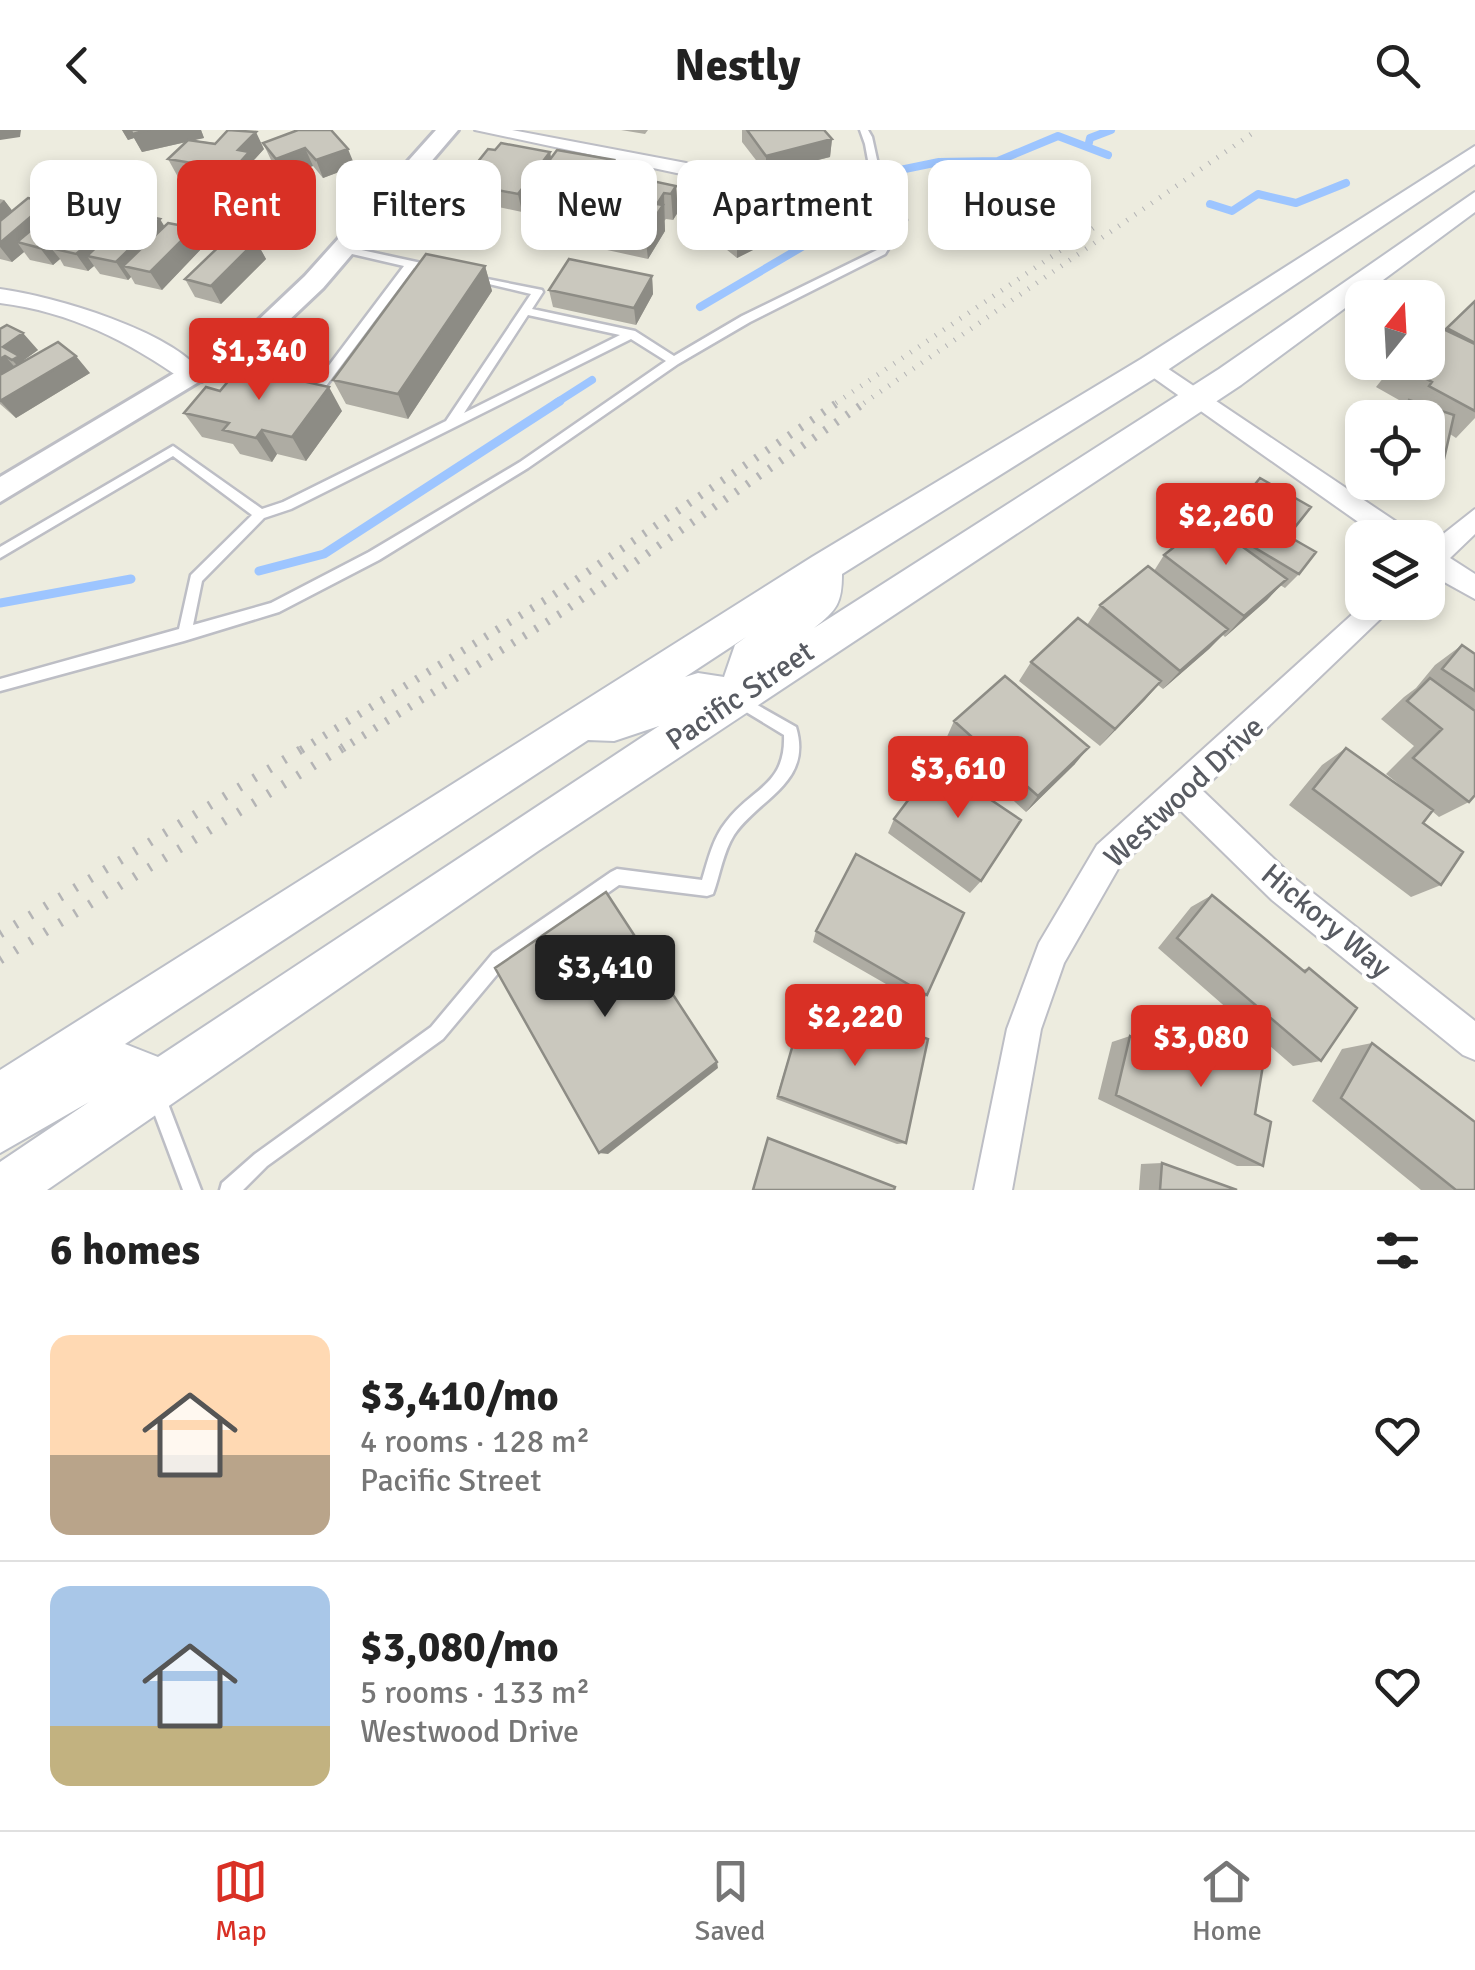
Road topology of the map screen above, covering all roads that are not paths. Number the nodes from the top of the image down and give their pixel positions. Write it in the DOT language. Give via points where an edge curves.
graph roads {
  1 [pos="447,130"];
  2 [pos="484,130"];
  3 [pos="864,130"];
  4 [pos="1475,153"];
  5 [pos="421,160"];
  6 [pos="677,167"];
  7 [pos="1475,200"];
  8 [pos="342,250"];
  9 [pos="348,250"];
  10 [pos="411,264"];
  11 [pos="447,272"];
  12 [pos="465,276"];
  13 [pos="0,296"];
  14 [pos="525,311"];
  15 [pos="631,334"];
  16 [pos="674,361"];
  17 [pos="1152,366"];
  18 [pos="194,376"];
  19 [pos="316,391"];
  20 [pos="1200,396"];
  21 [pos="451,423"];
  22 [pos="0,491"];
  23 [pos="260,514"];
  24 [pos="1475,519"];
  25 [pos="1376,520"];
  26 [pos="1445,545"];
  27 [pos="0,553"];
  28 [pos="824,567"];
  29 [pos="1445,569"];
  30 [pos="1475,588"];
  31 [pos="1365,620"];
  32 [pos="184,634"];
  33 [pos="0,684"];
  34 [pos="738,700"];
  35 [pos="588,722"];
  36 [pos="1183,792"];
  37 [pos="1475,1042"];
  38 [pos="154,1089"];
  39 [pos="0,1098"];
  40 [pos="0,1128"];
  41 [pos="3,1190"];
  42 [pos="192,1190"];
  43 [pos="230,1190"];
  44 [pos="992,1190"];
  1 -- 5 [label="street"];
  2 -- 6 [label="street"];
  3 -- 16 [label="lane" via="878,188 901,220 881,252"];
  4 -- 17 [label="main road, Pacific Street"];
  7 -- 20 [label="main road, Pacific Street"];
  8 -- 18 [label="street" via="259,334"];
  9 -- 10 [label="lane"];
  10 -- 11 [label="lane"];
  10 -- 19 [label="lane"];
  12 -- 14 [label="lane" via="538,292"];
  13 -- 18 [label="street" via="104,320"];
  14 -- 15 [label="lane"];
  14 -- 21 [label="lane"];
  15 -- 16 [label="lane"];
  15 -- 21 [label="lane"];
  16 -- 32 [label="lane" via="524,465 374,556 274,608"];
  17 -- 20 [label="street"];
  17 -- 28 [label="main road, Pacific Street"];
  18 -- 22 [label="street"];
  20 -- 25 [label="street"];
  20 -- 34 [label="main road, Pacific Street"];
  21 -- 23 [label="lane" via="353,476"];
  23 -- 27 [label="lane" via="173,450"];
  23 -- 32 [label="lane" via="196,580"];
  24 -- 26 [label="street"];
  28 -- 34 [label="main road" via="824,600 748,656"];
  28 -- 35 [label="main road, Pacific Street"];
  29 -- 30 [label="street"];
  31 -- 36 [label="street, Westwood Drive"];
  32 -- 33 [label="lane"];
  34 -- 35 [label="main road" via="704,686 632,723"];
  34 -- 38 [label="main road, Pacific Street" via="523,836"];
  34 -- 43 [label="lane" via="791,732 793,746 778,788 730,827 707,888 617,877 500,959 436,1033 261,1160"];
  35 -- 39 [label="main road, Pacific Street"];
  36 -- 37 [label="street, Hickory Way" via="1283,889"];
  36 -- 44 [label="street, Westwood Drive" via="1108,856 1051,955 1024,1029"];
  38 -- 40 [label="main road" via="137,1070 98,1072"];
  38 -- 41 [label="main road, Pacific Street"];
  38 -- 42 [label="lane"];
}
